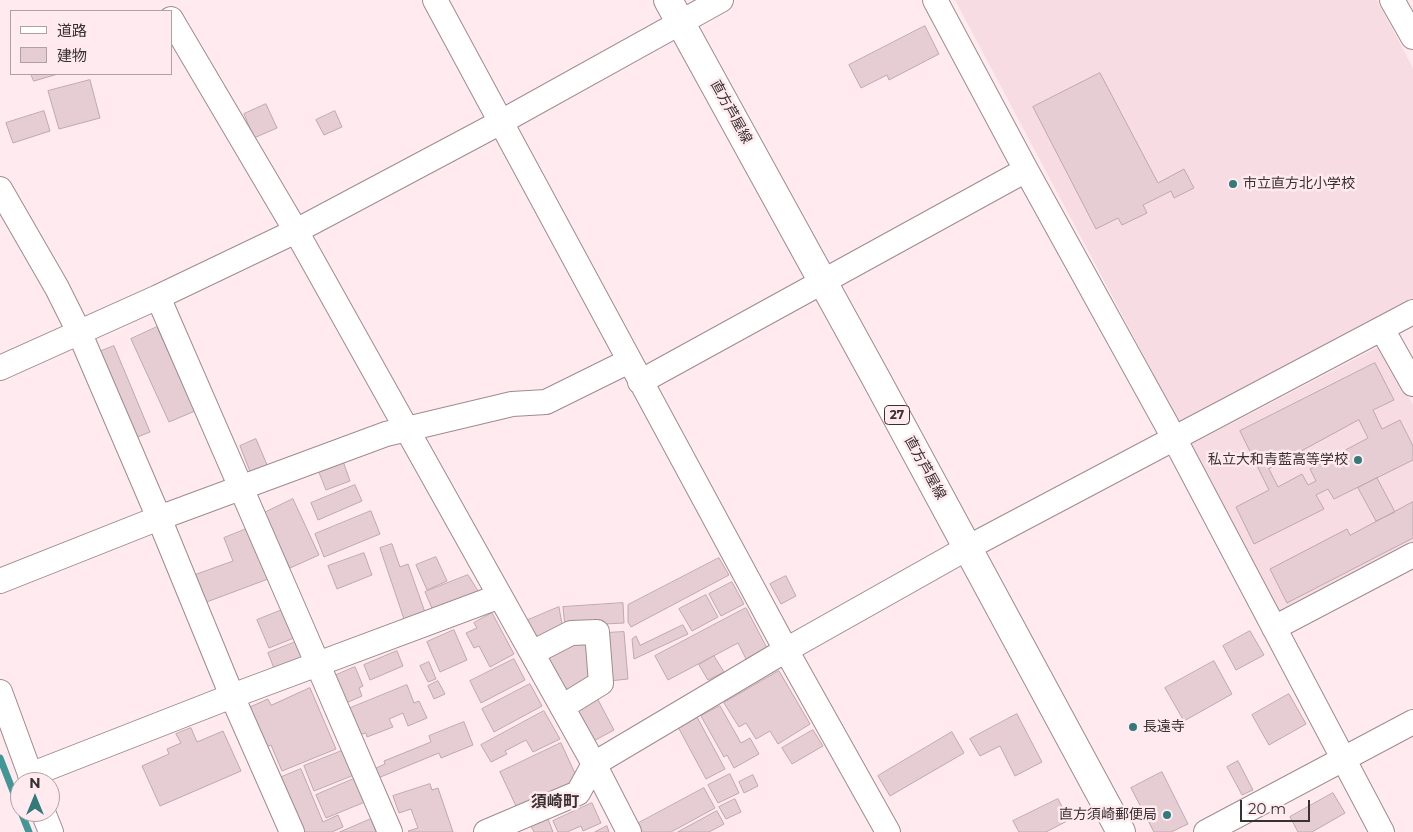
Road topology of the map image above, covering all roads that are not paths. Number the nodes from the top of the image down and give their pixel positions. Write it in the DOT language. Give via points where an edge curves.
graph roads {
  1 [pos="435,0"];
  2 [pos="722,0"];
  3 [pos="935,0"];
  4 [pos="1392,0"];
  5 [pos="675,11"];
  6 [pos="172,21"];
  7 [pos="1413,38"];
  8 [pos="501,122"];
  9 [pos="1026,170"];
  10 [pos="0,189"];
  11 [pos="296,231"];
  12 [pos="824,281"];
  13 [pos="158,297"];
  14 [pos="1413,312"];
  15 [pos="1382,328"];
  16 [pos="80,334"];
  17 [pos="0,368"];
  18 [pos="634,372"];
  19 [pos="1413,384"];
  20 [pos="406,428"];
  21 [pos="1174,438"];
  22 [pos="241,488"];
  23 [pos="159,518"];
  24 [pos="968,547"];
  25 [pos="1413,555"];
  26 [pos="0,581"];
  27 [pos="500,596"];
  28 [pos="1274,628"];
  29 [pos="786,650"];
  30 [pos="532,653"];
  31 [pos="319,664"];
  32 [pos="0,692"];
  33 [pos="232,696"];
  34 [pos="562,707"];
  35 [pos="1413,722"];
  36 [pos="1343,760"];
  37 [pos="594,764"];
  38 [pos="29,772"];
  39 [pos="46,772"];
  40 [pos="292,832"];
  41 [pos="390,832"];
  42 [pos="486,832"];
  43 [pos="630,832"];
  44 [pos="888,832"];
  45 [pos="1121,832"];
  46 [pos="1206,832"];
  47 [pos="1382,832"];
  1 -- 8 [label="street"];
  2 -- 5 [label="street"];
  3 -- 9 [label="street"];
  4 -- 7 [label="street"];
  5 -- 8 [label="street"];
  5 -- 12 [label="main road, 直方芦屋線 / 27"];
  6 -- 11 [label="street"];
  8 -- 11 [label="street"];
  8 -- 18 [label="street"];
  9 -- 12 [label="street"];
  9 -- 21 [label="street"];
  10 -- 16 [label="street"];
  11 -- 13 [label="street"];
  11 -- 20 [label="street"];
  12 -- 18 [label="street"];
  12 -- 24 [label="main road, 直方芦屋線 / 27"];
  13 -- 16 [label="street"];
  13 -- 22 [label="street"];
  14 -- 15 [label="street"];
  15 -- 19 [label="street"];
  15 -- 21 [label="street"];
  16 -- 17 [label="street"];
  16 -- 23 [label="street"];
  18 -- 20 [label="street" via="546,402 512,404"];
  18 -- 29 [label="street"];
  20 -- 22 [label="street"];
  20 -- 27 [label="street"];
  21 -- 24 [label="street"];
  21 -- 28 [label="street"];
  22 -- 23 [label="street"];
  22 -- 31 [label="street"];
  23 -- 26 [label="street"];
  23 -- 33 [label="street"];
  24 -- 29 [label="street"];
  24 -- 45 [label="main road, 直方芦屋線 / 27"];
  25 -- 28 [label="street"];
  27 -- 30 [label="street"];
  27 -- 31 [label="street"];
  28 -- 36 [label="street"];
  29 -- 37 [label="street"];
  29 -- 44 [label="street"];
  30 -- 34 [label="street"];
  30 -- 34 [label="street" via="571,633 597,632 601,683"];
  31 -- 33 [label="street"];
  31 -- 41 [label="street"];
  32 -- 38 [label="street"];
  33 -- 39 [label="street"];
  33 -- 40 [label="street"];
  34 -- 37 [label="street"];
  35 -- 36 [label="street"];
  36 -- 46 [label="street"];
  36 -- 47 [label="street"];
  37 -- 42 [label="street" via="578,793"];
  37 -- 43 [label="street"];
}
